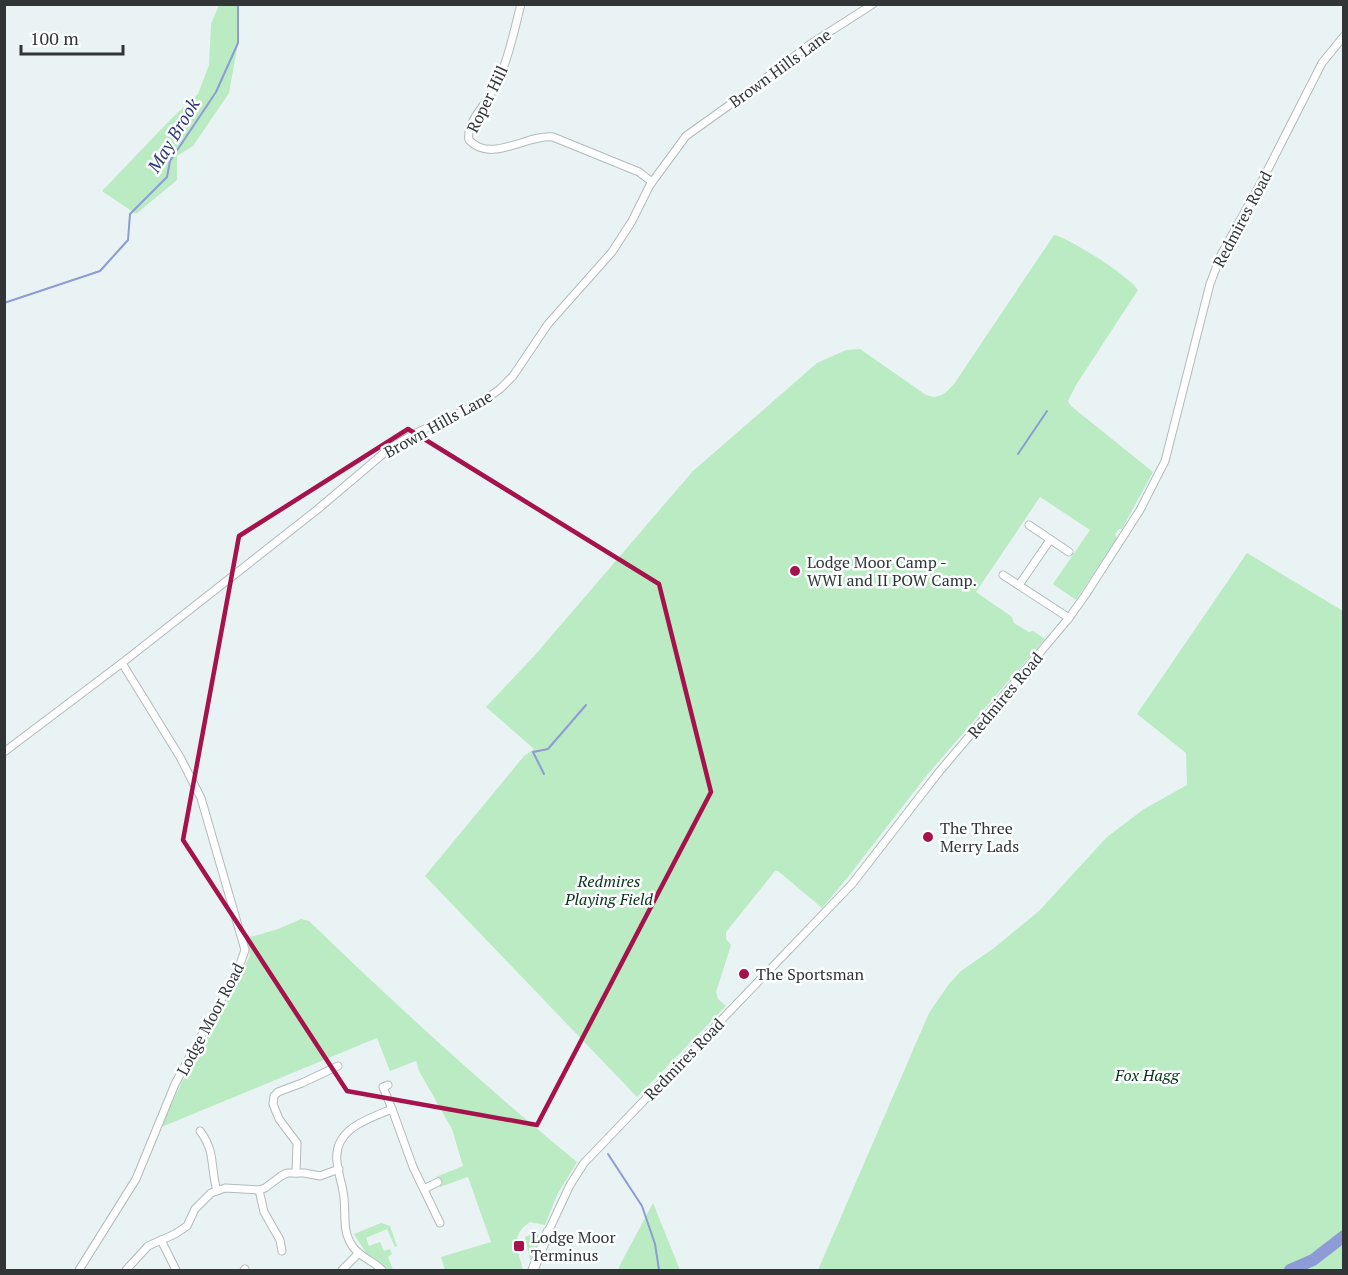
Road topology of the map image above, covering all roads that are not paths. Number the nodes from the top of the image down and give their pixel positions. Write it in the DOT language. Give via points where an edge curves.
graph roads {
  1 [pos="520,4"];
  2 [pos="873,4"];
  3 [pos="1344,36"];
  4 [pos="652,182"];
  5 [pos="1029,525"];
  6 [pos="1050,540"];
  7 [pos="1069,552"];
  8 [pos="1003,575"];
  9 [pos="1019,585"];
  10 [pos="1069,618"];
  11 [pos="122,663"];
  12 [pos="4,752"];
  13 [pos="339,1066"];
  14 [pos="386,1086"];
  15 [pos="392,1109"];
  16 [pos="200,1131"];
  17 [pos="339,1169"];
  18 [pos="297,1173"];
  19 [pos="438,1182"];
  20 [pos="424,1189"];
  21 [pos="259,1190"];
  22 [pos="217,1191"];
  23 [pos="440,1223"];
  24 [pos="548,1232"];
  25 [pos="160,1240"];
  26 [pos="282,1251"];
  27 [pos="358,1253"];
  28 [pos="79,1270"];
  29 [pos="126,1270"];
  30 [pos="176,1270"];
  31 [pos="342,1270"];
  32 [pos="382,1270"];
  33 [pos="532,1270"];
  1 -- 4 [label="street, Roper Hill" via="503,68 470,128 469,140 478,147 492,149 554,136 639,172"];
  2 -- 4 [label="street, Brown Hills Lane" via="809,45 686,136"];
  3 -- 10 [label="street, Redmires Road" via="1322,63 1216,266 1161,472 1122,540"];
  4 -- 11 [label="street, Brown Hills Lane" via="612,252 548,324 500,389 480,404 390,448"];
  5 -- 6 [label="street"];
  6 -- 7 [label="street"];
  6 -- 9 [label="street"];
  8 -- 9 [label="street"];
  9 -- 10 [label="street"];
  10 -- 24 [label="street, Redmires Road" via="939,772 852,884 584,1163"];
  11 -- 12 [label="street, Brown Hills Lane"];
  11 -- 28 [label="street, Lodge Moor Road" via="199,792 245,950 175,1084 136,1179"];
  13 -- 18 [label="street" via="274,1096 279,1119 297,1143"];
  14 -- 15 [label="street"];
  15 -- 17 [label="street" via="349,1129 338,1148"];
  15 -- 20 [label="street"];
  16 -- 22 [label="street" via="212,1154"];
  17 -- 18 [label="street" via="320,1176"];
  17 -- 27 [label="street" via="346,1231"];
  18 -- 21 [label="street" via="281,1176"];
  19 -- 20 [label="street"];
  20 -- 23 [label="street"];
  21 -- 22 [label="street"];
  21 -- 26 [label="street" via="264,1212"];
  22 -- 25 [label="street" via="201,1201 187,1226"];
  24 -- 33 [label="street, Redmires Road"];
  25 -- 29 [label="street"];
  25 -- 30 [label="street"];
  27 -- 31 [label="street"];
  27 -- 32 [label="street"];
}
